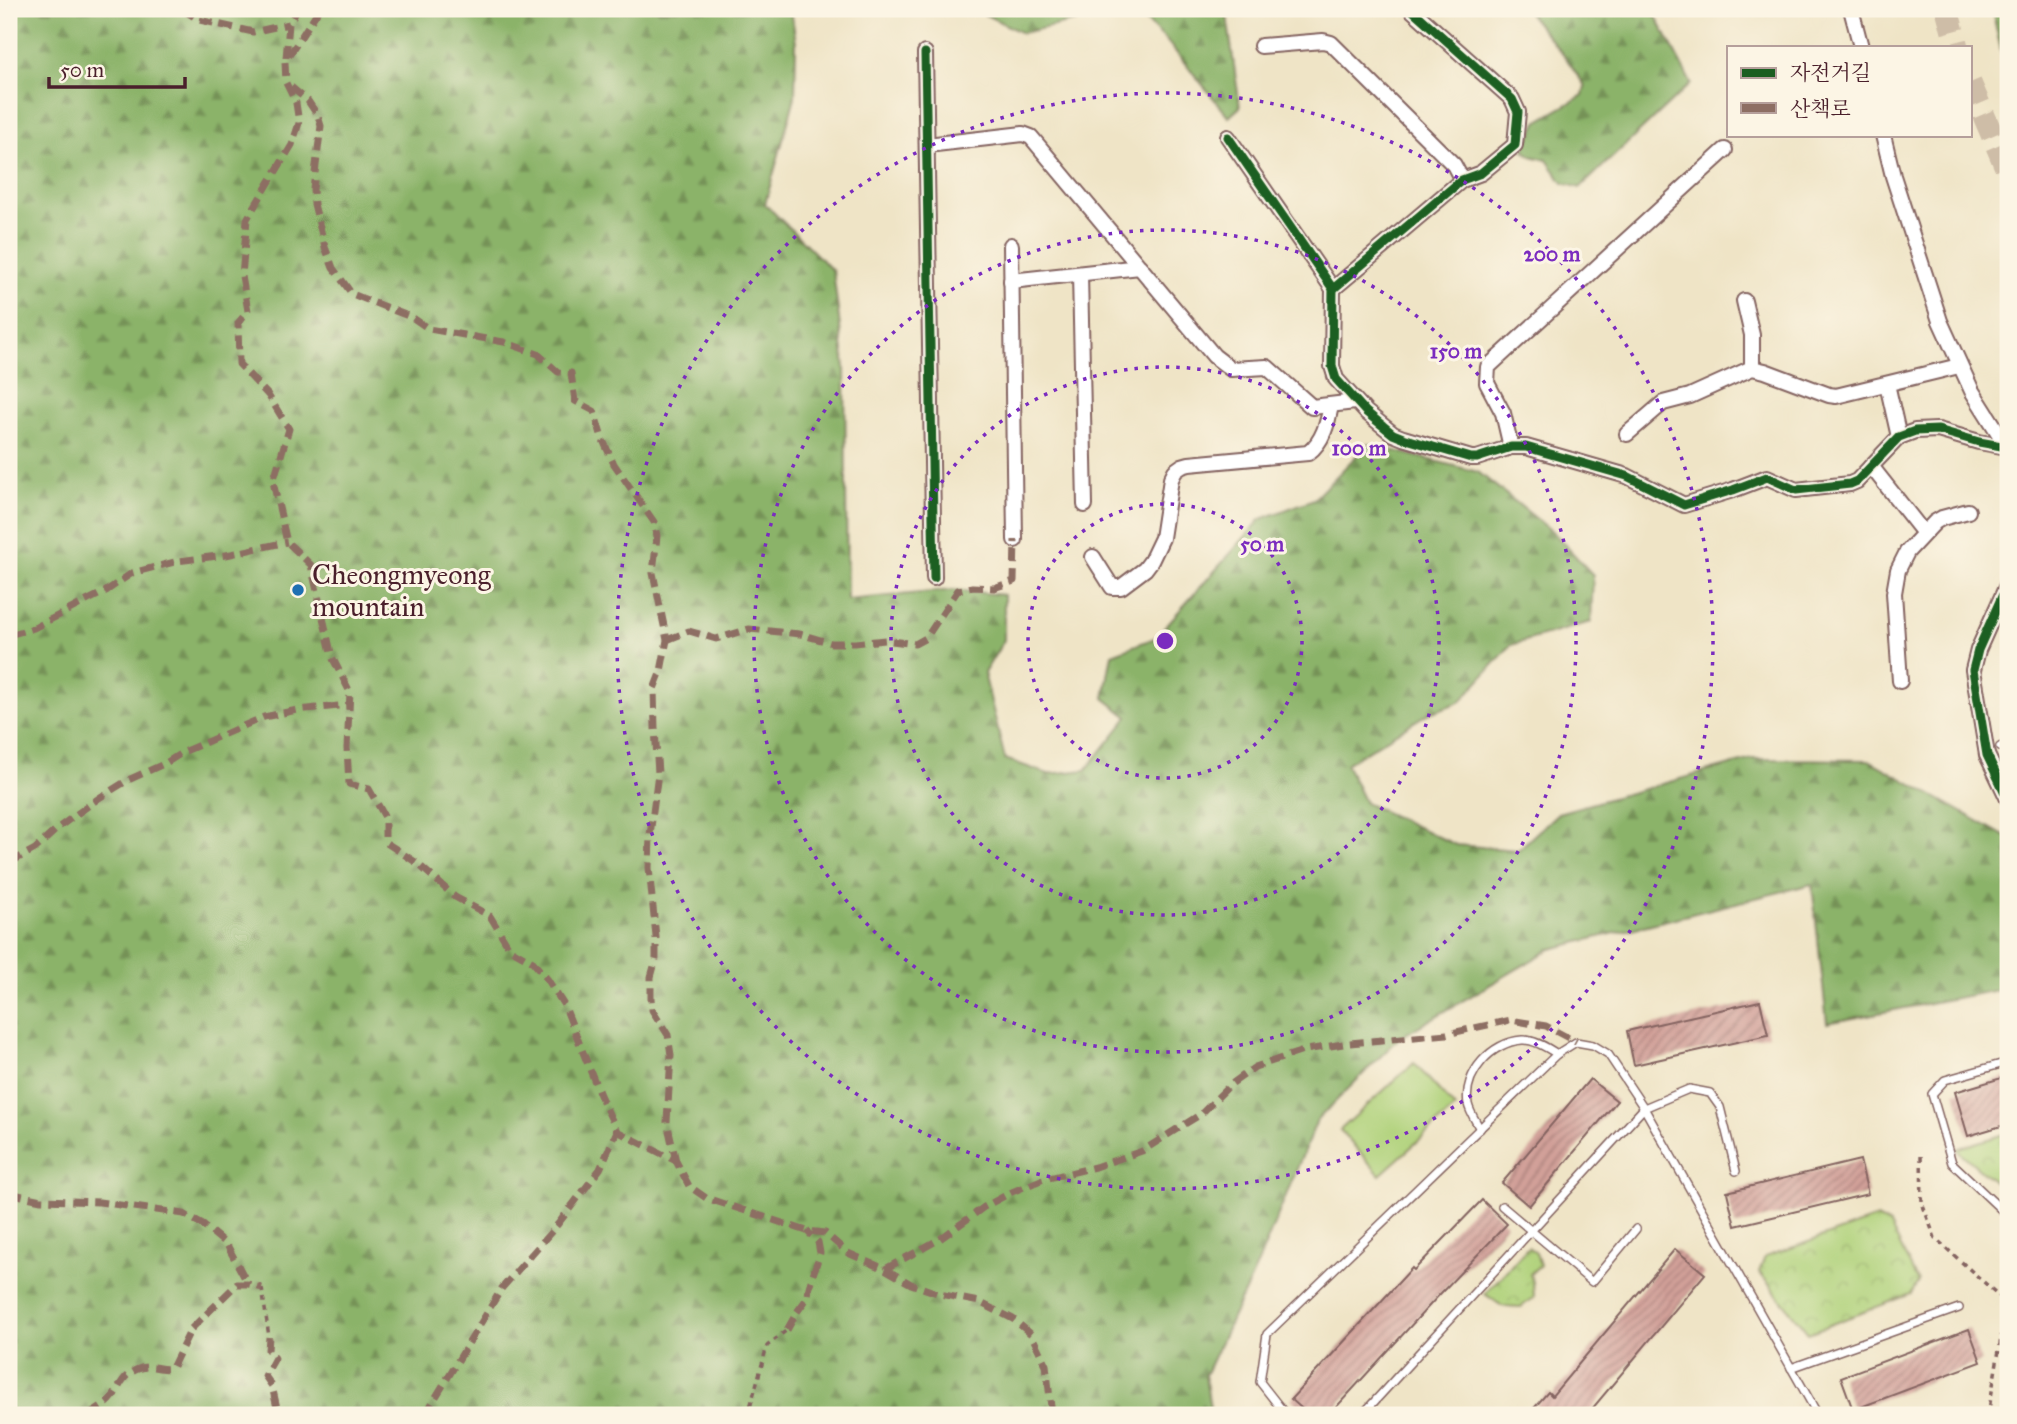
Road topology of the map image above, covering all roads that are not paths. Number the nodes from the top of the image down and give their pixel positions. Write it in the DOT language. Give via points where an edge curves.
graph roads {
  1 [pos="1411,9"];
  2 [pos="1851,9"];
  3 [pos="1261,46"];
  4 [pos="1861,46"];
  5 [pos="925,53"];
  6 [pos="1883,136"];
  7 [pos="1228,137"];
  8 [pos="927,145"];
  9 [pos="1726,150"];
  10 [pos="1462,180"];
  11 [pos="1011,245"];
  12 [pos="1140,267"];
  13 [pos="1080,274"];
  14 [pos="1011,281"];
  15 [pos="1333,289"];
  16 [pos="1744,301"];
  17 [pos="1959,366"];
  18 [pos="1752,369"];
  19 [pos="1887,384"];
  20 [pos="1355,402"];
  21 [pos="1331,405"];
  22 [pos="1627,434"];
  23 [pos="1899,437"];
  24 [pos="1511,447"];
  25 [pos="2008,448"];
  26 [pos="1871,466"];
  27 [pos="1085,505"];
  28 [pos="1968,511"];
  29 [pos="1923,533"];
  30 [pos="1016,540"];
  31 [pos="1093,557"];
  32 [pos="934,578"];
  33 [pos="2008,583"];
  34 [pos="1900,681"];
  35 [pos="2008,743"];
  36 [pos="2000,747"];
  37 [pos="2008,799"];
  38 [pos="1557,1054"];
  39 [pos="2008,1062"];
  40 [pos="1644,1108"];
  41 [pos="1480,1129"];
  42 [pos="1736,1171"];
  43 [pos="1503,1206"];
  44 [pos="2008,1216"];
  45 [pos="1636,1229"];
  46 [pos="1531,1231"];
  47 [pos="1959,1308"];
  48 [pos="1791,1368"];
  49 [pos="1286,1415"];
  50 [pos="1362,1415"];
  51 [pos="1818,1415"];
  1 -- 10 [label="street" via="1512,99 1518,112 1515,145 1481,173"];
  2 -- 4 [label="street"];
  3 -- 10 [label="street" via="1332,43 1454,165"];
  5 -- 8 [label="street"];
  6 -- 17 [label="street" via="1936,308"];
  7 -- 15 [label="street"];
  8 -- 12 [label="street" via="1023,134 1031,137"];
  8 -- 32 [label="street"];
  9 -- 24 [label="street" via="1488,367 1487,383 1503,413"];
  10 -- 15 [label="street"];
  11 -- 14 [label="street"];
  12 -- 13 [label="street"];
  12 -- 21 [label="street" via="1214,356 1231,369 1267,367 1312,407"];
  13 -- 14 [label="street"];
  13 -- 27 [label="street"];
  14 -- 30 [label="street"];
  15 -- 20 [label="street" via="1334,372"];
  16 -- 18 [label="street" via="1752,335"];
  17 -- 19 [label="street"];
  17 -- 25 [label="street"];
  18 -- 19 [label="street" via="1836,396"];
  18 -- 22 [label="street" via="1663,403"];
  19 -- 23 [label="street"];
  20 -- 21 [label="street"];
  20 -- 24 [label="street" via="1393,434 1471,458"];
  21 -- 31 [label="street" via="1327,427 1308,453 1189,464 1175,471 1162,538 1145,569 1121,587 1112,587"];
  23 -- 25 [label="street" via="1938,430"];
  23 -- 26 [label="street"];
  24 -- 26 [label="street" via="1526,447 1627,476 1684,505 1767,477 1796,490 1850,484"];
  26 -- 29 [label="street"];
  28 -- 29 [label="street" via="1942,518"];
  29 -- 34 [label="street" via="1896,578"];
  33 -- 37 [label="street" via="1973,670 1987,755"];
  35 -- 36 [label="lane"];
  38 -- 40 [label="lane" via="1576,1042 1608,1054"];
  38 -- 41 [label="lane"];
  38 -- 41 [label="lane" via="1524,1039 1507,1043 1480,1062 1470,1083 1468,1103"];
  39 -- 44 [label="lane" via="1945,1080 1932,1094 1952,1163"];
  40 -- 42 [label="lane" via="1689,1089 1710,1093 1720,1107"];
  40 -- 46 [label="lane"];
  40 -- 48 [label="lane"];
  41 -- 49 [label="lane" via="1267,1334 1260,1382"];
  43 -- 46 [label="lane"];
  45 -- 46 [label="lane" via="1592,1282"];
  46 -- 50 [label="lane"];
  47 -- 48 [label="lane"];
  48 -- 51 [label="lane"];
}
